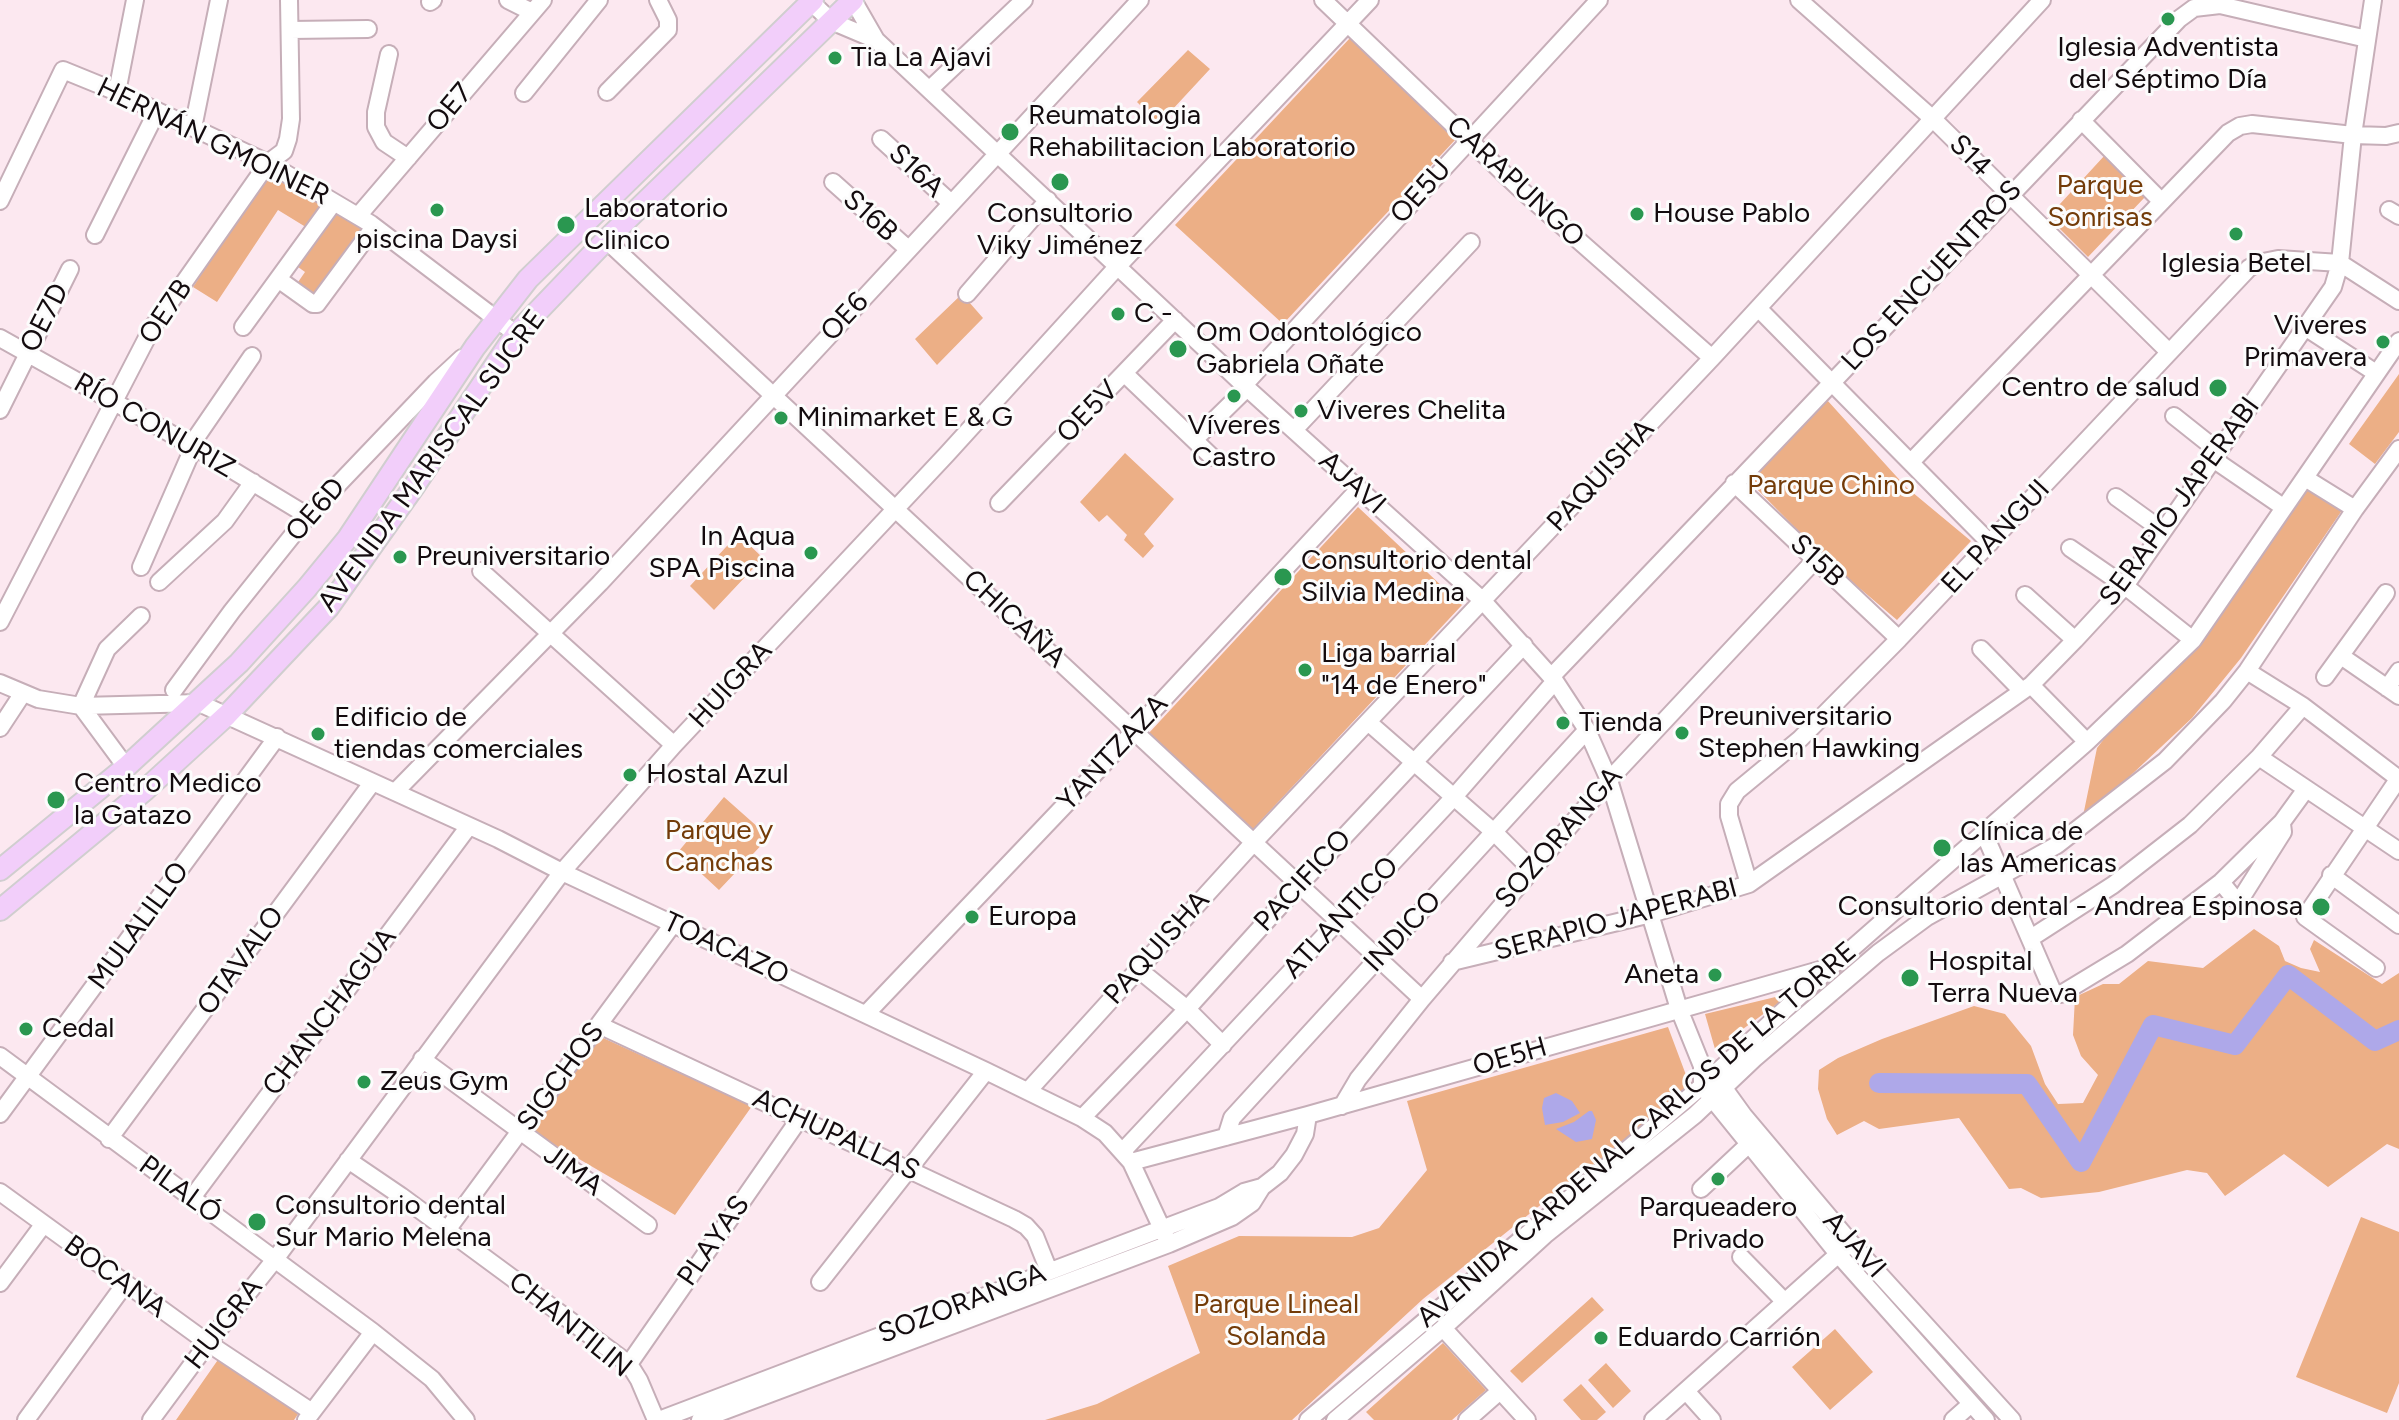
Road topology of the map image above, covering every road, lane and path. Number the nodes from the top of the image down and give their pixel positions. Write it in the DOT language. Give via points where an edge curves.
graph roads {
  1 [pos="135,0"];
  2 [pos="219,0"];
  3 [pos="289,0"];
  4 [pos="508,0"];
  5 [pos="599,0"];
  6 [pos="658,0"];
  7 [pos="853,0"];
  8 [pos="1024,0"];
  9 [pos="1140,0"];
  10 [pos="1323,0"];
  11 [pos="1370,0"];
  12 [pos="1599,0"];
  13 [pos="1799,0"];
  14 [pos="2042,0"];
  15 [pos="2373,0"];
  16 [pos="812,1"];
  17 [pos="538,6"];
  18 [pos="831,21"];
  19 [pos="1347,24"];
  20 [pos="368,29"];
  21 [pos="290,30"];
  22 [pos="2367,39"];
  23 [pos="876,40"];
  24 [pos="389,54"];
  25 [pos="930,89"];
  26 [pos="117,92"];
  27 [pos="607,92"];
  28 [pos="524,93"];
  29 [pos="157,111"];
  30 [pos="1933,119"];
  31 [pos="2081,120"];
  32 [pos="193,128"];
  33 [pos="2399,133"];
  34 [pos="2353,135"];
  35 [pos="881,139"];
  36 [pos="1469,141"];
  37 [pos="997,153"];
  38 [pos="408,158"];
  39 [pos="268,163"];
  40 [pos="833,182"];
  41 [pos="2009,195"];
  42 [pos="1048,200"];
  43 [pos="0,201"];
  44 [pos="2161,201"];
  45 [pos="334,202"];
  46 [pos="951,203"];
  47 [pos="358,216"];
  48 [pos="374,227"];
  49 [pos="95,235"];
  50 [pos="606,240"];
  51 [pos="1471,242"];
  52 [pos="908,249"];
  53 [pos="2340,263"];
  54 [pos="1117,267"];
  55 [pos="70,269"];
  56 [pos="2091,275"];
  57 [pos="278,279"];
  58 [pos="967,294"];
  59 [pos="2399,301"];
  60 [pos="1758,308"];
  61 [pos="495,318"];
  62 [pos="1175,320"];
  63 [pos="243,327"];
  64 [pos="2305,327"];
  65 [pos="516,334"];
  66 [pos="0,338"];
  67 [pos="2399,341"];
  68 [pos="475,347"];
  69 [pos="2169,352"];
  70 [pos="26,354"];
  71 [pos="252,356"];
  72 [pos="1712,358"];
  73 [pos="2376,373"];
  74 [pos="1125,374"];
  75 [pos="1831,384"];
  76 [pos="1246,387"];
  77 [pos="773,395"];
  78 [pos="113,402"];
  79 [pos="0,410"];
  80 [pos="2174,416"];
  81 [pos="1294,430"];
  82 [pos="1195,439"];
  83 [pos="191,445"];
  84 [pos="2399,449"];
  85 [pos="2216,455"];
  86 [pos="1212,457"];
  87 [pos="1911,462"];
  88 [pos="2305,478"];
  89 [pos="253,482"];
  90 [pos="1734,483"];
  91 [pos="1358,490"];
  92 [pos="2116,497"];
  93 [pos="999,503"];
  94 [pos="2283,507"];
  95 [pos="895,509"];
  96 [pos="2355,509"];
  97 [pos="308,516"];
  98 [pos="2163,531"];
  99 [pos="1990,543"];
  100 [pos="2070,548"];
  101 [pos="1816,559"];
  102 [pos="141,567"];
  103 [pos="481,571"];
  104 [pos="159,582"];
  105 [pos="2125,586"];
  106 [pos="2386,593"];
  107 [pos="2025,595"];
  108 [pos="1482,600"];
  109 [pos="141,616"];
  110 [pos="0,622"];
  111 [pos="550,634"];
  112 [pos="1899,639"];
  113 [pos="2075,640"];
  114 [pos="2193,640"];
  115 [pos="1524,645"];
  116 [pos="1981,649"];
  117 [pos="2341,656"];
  118 [pos="2247,671"];
  119 [pos="2399,671"];
  120 [pos="2325,677"];
  121 [pos="1553,679"];
  122 [pos="0,683"];
  123 [pos="2027,688"];
  124 [pos="174,690"];
  125 [pos="2393,692"];
  126 [pos="23,693"];
  127 [pos="199,703"];
  128 [pos="81,706"];
  129 [pos="2303,706"];
  130 [pos="227,715"];
  131 [pos="1368,722"];
  132 [pos="0,728"];
  133 [pos="1587,730"];
  134 [pos="1134,731"];
  135 [pos="277,737"];
  136 [pos="2087,742"];
  137 [pos="674,745"];
  138 [pos="2259,757"];
  139 [pos="1413,763"];
  140 [pos="126,767"];
  141 [pos="2399,778"];
  142 [pos="1609,780"];
  143 [pos="372,783"];
  144 [pos="2306,789"];
  145 [pos="396,791"];
  146 [pos="1453,798"];
  147 [pos="2282,822"];
  148 [pos="469,826"];
  149 [pos="2364,827"];
  150 [pos="1495,833"];
  151 [pos="1984,833"];
  152 [pos="1254,842"];
  153 [pos="2399,851"];
  154 [pos="1531,869"];
  155 [pos="0,870"];
  156 [pos="562,872"];
  157 [pos="2003,875"];
  158 [pos="2331,875"];
  159 [pos="2221,882"];
  160 [pos="1749,884"];
  161 [pos="1299,885"];
  162 [pos="0,910"];
  163 [pos="1651,914"];
  164 [pos="1338,921"];
  165 [pos="673,924"];
  166 [pos="2399,925"];
  167 [pos="2031,938"];
  168 [pos="1379,958"];
  169 [pos="1452,962"];
  170 [pos="1832,966"];
  171 [pos="2376,968"];
  172 [pos="1138,969"];
  173 [pos="1422,999"];
  174 [pos="1187,1009"];
  175 [pos="1679,1009"];
  176 [pos="866,1014"];
  177 [pos="599,1025"];
  178 [pos="1223,1045"];
  179 [pos="0,1056"];
  180 [pos="422,1059"];
  181 [pos="986,1071"];
  182 [pos="27,1078"];
  183 [pos="1711,1083"];
  184 [pos="1028,1091"];
  185 [pos="1342,1106"];
  186 [pos="0,1114"];
  187 [pos="1308,1115"];
  188 [pos="800,1118"];
  189 [pos="1082,1118"];
  190 [pos="520,1133"];
  191 [pos="1226,1137"];
  192 [pos="109,1139"];
  193 [pos="1749,1144"];
  194 [pos="1127,1157"];
  195 [pos="348,1160"];
  196 [pos="909,1168"];
  197 [pos="1701,1189"];
  198 [pos="0,1192"];
  199 [pos="191,1199"];
  200 [pos="43,1225"];
  201 [pos="648,1225"];
  202 [pos="447,1230"];
  203 [pos="1166,1236"];
  204 [pos="1844,1248"];
  205 [pos="1741,1257"];
  206 [pos="276,1258"];
  207 [pos="1049,1271"];
  208 [pos="820,1282"];
  209 [pos="0,1283"];
  210 [pos="125,1284"];
  211 [pos="1785,1302"];
  212 [pos="1443,1328"];
  213 [pos="373,1332"];
  214 [pos="208,1343"];
  215 [pos="629,1364"];
  216 [pos="1500,1391"];
  217 [pos="1686,1391"];
  218 [pos="1971,1404"];
  219 [pos="309,1416"];
  220 [pos="26,1420"];
  221 [pos="151,1420"];
  222 [pos="466,1420"];
  223 [pos="658,1420"];
  224 [pos="700,1420"];
  225 [pos="1308,1420"];
  226 [pos="1335,1420"];
  227 [pos="1467,1420"];
  228 [pos="1527,1420"];
  229 [pos="1653,1420"];
  230 [pos="1712,1420"];
  231 [pos="1953,1420"];
  232 [pos="1986,1420"];
  233 [pos="2012,1420"];
  1 -- 26 [label="street"];
  2 -- 32 [label="street"];
  3 -- 21 [label="street, OE7B"];
  4 -- 17 [label="street"];
  5 -- 28 [label="street"];
  6 -- 27 [label="street" via="668,30"];
  7 -- 18 [label="main road, AVENIDA MARISCAL SUCRE"];
  7 -- 23 [label="street, AJAVI"];
  8 -- 25 [label="street"];
  9 -- 37 [label="street, OE6"];
  10 -- 19 [label="street, CARAPUNGO"];
  11 -- 19 [label="street, HUIGRA"];
  12 -- 36 [label="street, OE5U"];
  13 -- 30 [label="street, S14"];
  14 -- 30 [label="street, PAQUISHA"];
  15 -- 22 [label="street, SERAPIO JAPERABI"];
  16 -- 18 [label="street, AJAVI"];
  16 -- 61 [label="main road, AVENIDA MARISCAL SUCRE" via="528,279"];
  17 -- 38 [label="street, OE7"];
  18 -- 23 [label="street, AJAVI"];
  18 -- 50 [label="main road, AVENIDA MARISCAL SUCRE"];
  19 -- 36 [label="street, CARAPUNGO"];
  19 -- 54 [label="street, HUIGRA"];
  20 -- 21 [label="street"];
  21 -- 39 [label="street, OE7B" via="288,139 284,151"];
  22 -- 31 [label="street, LOS ENCUENTROS" via="2228,7 2194,8"];
  22 -- 34 [label="street, SERAPIO JAPERABI"];
  23 -- 25 [label="street, AJAVI"];
  24 -- 38 [label="street" via="376,127 384,142"];
  25 -- 37 [label="street, AJAVI"];
  26 -- 29 [label="street, HERNÁN GMOINER"];
  26 -- 43 [label="street, HERNÁN GMOINER" via="63,70"];
  29 -- 32 [label="street, HERNÁN GMOINER"];
  29 -- 49 [label="street"];
  30 -- 41 [label="street, S14"];
  30 -- 60 [label="street, PAQUISHA"];
  31 -- 41 [label="street, LOS ENCUENTROS"];
  31 -- 44 [label="street"];
  32 -- 39 [label="street, HERNÁN GMOINER"];
  33 -- 34 [label="street"];
  34 -- 44 [label="street" via="2240,126"];
  34 -- 53 [label="street, SERAPIO JAPERABI"];
  35 -- 46 [label="street, S16A"];
  36 -- 72 [label="street, CARAPUNGO"];
  36 -- 76 [label="street, OE5U"];
  37 -- 42 [label="street, AJAVI"];
  37 -- 46 [label="street, OE6"];
  38 -- 47 [label="street, OE7"];
  39 -- 45 [label="street, HERNÁN GMOINER"];
  39 -- 78 [label="street, OE7B" via="152,328"];
  40 -- 52 [label="street, S16B"];
  41 -- 56 [label="street, S14"];
  41 -- 75 [label="street, LOS ENCUENTROS"];
  42 -- 54 [label="street, AJAVI"];
  42 -- 58 [label="street"];
  44 -- 56 [label="street"];
  45 -- 47 [label="street, HERNÁN GMOINER"];
  45 -- 57 [label="street"];
  46 -- 52 [label="street, OE6"];
  47 -- 48 [label="street, HERNÁN GMOINER"];
  48 -- 57 [label="street" via="317,304"];
  48 -- 61 [label="street, HERNÁN GMOINER"];
  50 -- 65 [label="main road, AVENIDA MARISCAL SUCRE"];
  50 -- 77 [label="street, CHICAÑA"];
  51 -- 81 [label="street"];
  52 -- 77 [label="street, OE6"];
  53 -- 59 [label="street"];
  53 -- 64 [label="street, SERAPIO JAPERABI" via="2333,287"];
  53 -- 69 [label="street, EL PANGUI" via="2258,263"];
  54 -- 62 [label="street, AJAVI"];
  54 -- 95 [label="street, HUIGRA"];
  55 -- 70 [label="street, OE7D"];
  56 -- 69 [label="street, S14"];
  56 -- 87 [label="street"];
  57 -- 63 [label="street"];
  60 -- 72 [label="street, PAQUISHA"];
  60 -- 75 [label="street"];
  61 -- 65 [label="street, HERNÁN GMOINER"];
  61 -- 68 [label="main road, AVENIDA MARISCAL SUCRE"];
  62 -- 74 [label="street, OE5V"];
  62 -- 76 [label="street, AJAVI"];
  64 -- 73 [label="street"];
  64 -- 85 [label="street, SERAPIO JAPERABI"];
  65 -- 130 [label="main road, AVENIDA MARISCAL SUCRE" via="328,608"];
  66 -- 70 [label="street, RÍO CONURIZ"];
  67 -- 73 [label="street, AVENIDA CARDENAL CARLOS DE LA TORRE"];
  68 -- 97 [label="street, OE6D"];
  68 -- 127 [label="main road, AVENIDA MARISCAL SUCRE" via="348,538"];
  69 -- 99 [label="street, EL PANGUI"];
  70 -- 78 [label="street, RÍO CONURIZ"];
  70 -- 79 [label="street, OE7D"];
  71 -- 83 [label="street"];
  72 -- 108 [label="street, PAQUISHA"];
  73 -- 88 [label="street, AVENIDA CARDENAL CARLOS DE LA TORRE"];
  74 -- 82 [label="street"];
  74 -- 93 [label="street, OE5V"];
  75 -- 87 [label="street"];
  75 -- 90 [label="street, LOS ENCUENTROS"];
  76 -- 81 [label="street, AJAVI"];
  76 -- 82 [label="street, OE5U"];
  77 -- 95 [label="street, CHICAÑA"];
  77 -- 111 [label="street, OE6"];
  78 -- 83 [label="street, RÍO CONURIZ"];
  78 -- 110 [label="street, OE7B"];
  80 -- 85 [label="street"];
  81 -- 91 [label="street, AJAVI"];
  82 -- 86 [label="street"];
  83 -- 89 [label="street, RÍO CONURIZ"];
  83 -- 102 [label="street"];
  84 -- 96 [label="street, AVENIDA CARDENAL CARLOS DE LA TORRE"];
  85 -- 94 [label="street"];
  85 -- 98 [label="street, SERAPIO JAPERABI"];
  87 -- 99 [label="street"];
  88 -- 94 [label="street, AVENIDA CARDENAL CARLOS DE LA TORRE"];
  88 -- 96 [label="street"];
  89 -- 97 [label="street, RÍO CONURIZ"];
  89 -- 104 [label="street" via="225,521"];
  90 -- 101 [label="street, S15B"];
  90 -- 121 [label="street, LOS ENCUENTROS"];
  91 -- 108 [label="street, AJAVI"];
  91 -- 134 [label="street, YANTZAZA"];
  92 -- 98 [label="street"];
  94 -- 114 [label="street, AVENIDA CARDENAL CARLOS DE LA TORRE"];
  95 -- 134 [label="street, CHICAÑA"];
  95 -- 137 [label="street, HUIGRA"];
  96 -- 118 [label="street, AVENIDA CARDENAL CARLOS DE LA TORRE"];
  97 -- 124 [label="street, OE6D"];
  98 -- 105 [label="street, SERAPIO JAPERABI"];
  99 -- 112 [label="street, EL PANGUI"];
  100 -- 105 [label="street"];
  101 -- 112 [label="street, S15B"];
  101 -- 142 [label="street, SOZORANGA"];
  103 -- 111 [label="street"];
  105 -- 113 [label="street, SERAPIO JAPERABI"];
  105 -- 114 [label="street"];
  106 -- 117 [label="street"];
  107 -- 113 [label="street"];
  108 -- 115 [label="street, AJAVI"];
  108 -- 131 [label="street, PAQUISHA"];
  109 -- 128 [label="street" via="107,649"];
  111 -- 137 [label="street"];
  111 -- 145 [label="street, OE6"];
  112 -- 160 [label="street, EL PANGUI" via="1800,739 1731,799 1729,816"];
  113 -- 123 [label="street, SERAPIO JAPERABI"];
  114 -- 136 [label="street, AVENIDA CARDENAL CARLOS DE LA TORRE"];
  115 -- 121 [label="street, AJAVI"];
  115 -- 139 [label="street, PACIFICO"];
  116 -- 123 [label="street"];
  117 -- 120 [label="street"];
  117 -- 125 [label="street"];
  118 -- 129 [label="street"];
  118 -- 157 [label="street, AVENIDA CARDENAL CARLOS DE LA TORRE" via="2195,732 2132,789 2057,845"];
  119 -- 125 [label="street"];
  121 -- 133 [label="street, AJAVI"];
  121 -- 146 [label="street, ATLANTICO"];
  122 -- 126 [label="street"];
  123 -- 136 [label="street"];
  123 -- 160 [label="street, SERAPIO JAPERABI"];
  126 -- 128 [label="street"];
  126 -- 132 [label="street"];
  127 -- 128 [label="street"];
  127 -- 130 [label="street, TOACAZO"];
  127 -- 140 [label="main road, AVENIDA MARISCAL SUCRE"];
  128 -- 140 [label="street"];
  129 -- 138 [label="street"];
  129 -- 141 [label="street"];
  130 -- 135 [label="street, TOACAZO"];
  130 -- 162 [label="main road, AVENIDA MARISCAL SUCRE"];
  131 -- 139 [label="street"];
  131 -- 152 [label="street, PAQUISHA"];
  133 -- 142 [label="street, AJAVI"];
  133 -- 150 [label="street, INDICO"];
  134 -- 152 [label="street, CHICAÑA"];
  134 -- 176 [label="street, YANTZAZA"];
  135 -- 143 [label="street, TOACAZO"];
  135 -- 182 [label="street, MULALILLO"];
  136 -- 151 [label="street, AVENIDA CARDENAL CARLOS DE LA TORRE"];
  137 -- 156 [label="street, HUIGRA"];
  138 -- 144 [label="street"];
  138 -- 167 [label="street" via="2190,825 2113,885"];
  139 -- 146 [label="street"];
  139 -- 161 [label="street, PACIFICO"];
  140 -- 155 [label="main road, AVENIDA MARISCAL SUCRE"];
  141 -- 149 [label="street"];
  142 -- 154 [label="street, SOZORANGA"];
  142 -- 163 [label="street, AJAVI"];
  143 -- 145 [label="street, TOACAZO"];
  143 -- 192 [label="street, OTAVALO"];
  144 -- 147 [label="street"];
  144 -- 149 [label="street"];
  145 -- 148 [label="street, TOACAZO"];
  146 -- 150 [label="street"];
  146 -- 164 [label="street, ATLANTICO"];
  147 -- 159 [label="street"];
  147 -- 159 [label="street" via="2283,832 2242,897 2234,898"];
  148 -- 156 [label="street, TOACAZO"];
  148 -- 199 [label="street, CHANCHAGUA"];
  149 -- 153 [label="street"];
  149 -- 158 [label="street"];
  150 -- 154 [label="street"];
  150 -- 168 [label="street, INDICO"];
  151 -- 157 [label="street"];
  151 -- 170 [label="street, AVENIDA CARDENAL CARLOS DE LA TORRE"];
  152 -- 161 [label="street, CHICAÑA"];
  152 -- 172 [label="street, PAQUISHA"];
  154 -- 169 [label="street, SOZORANGA"];
  156 -- 165 [label="street, TOACAZO"];
  156 -- 180 [label="street, HUIGRA"];
  157 -- 167 [label="street"];
  157 -- 183 [label="street, AVENIDA CARDENAL CARLOS DE LA TORRE" via="1902,934 1765,1050"];
  158 -- 166 [label="street"];
  158 -- 171 [label="street" via="2305,917"];
  159 -- 167 [label="street" via="2127,954 2061,994 2053,992"];
  160 -- 163 [label="street, SERAPIO JAPERABI"];
  161 -- 164 [label="street, CHICAÑA"];
  161 -- 174 [label="street, PACIFICO"];
  163 -- 169 [label="street, SERAPIO JAPERABI"];
  163 -- 175 [label="street, AJAVI"];
  164 -- 168 [label="street, CHICAÑA"];
  164 -- 178 [label="street, ATLANTICO"];
  165 -- 176 [label="street, TOACAZO"];
  165 -- 177 [label="street, SIGCHOS"];
  168 -- 173 [label="street, CHICAÑA"];
  168 -- 191 [label="street, INDICO" via="1232,1118"];
  169 -- 173 [label="street, SOZORANGA"];
  170 -- 175 [label="street, OE5H"];
  170 -- 183 [label="street, AVENIDA CARDENAL CARLOS DE LA TORRE"];
  172 -- 174 [label="street"];
  172 -- 184 [label="street, PAQUISHA"];
  173 -- 185 [label="street, SOZORANGA"];
  174 -- 178 [label="street"];
  174 -- 189 [label="street, PACIFICO"];
  175 -- 183 [label="street, AJAVI"];
  175 -- 185 [label="street, OE5H"];
  176 -- 181 [label="street, TOACAZO"];
  177 -- 188 [label="street, ACHUPALLAS"];
  177 -- 190 [label="street, SIGCHOS"];
  178 -- 194 [label="street, ATLANTICO"];
  179 -- 182 [label="street, PILALÓ"];
  180 -- 190 [label="street, JIMA"];
  180 -- 195 [label="street, HUIGRA"];
  181 -- 184 [label="street, TOACAZO"];
  181 -- 196 [label="street"];
  182 -- 186 [label="street, MULALILLO"];
  182 -- 192 [label="street, PILALÓ"];
  183 -- 193 [label="street, AJAVI"];
  183 -- 204 [label="street, AJAVI"];
  183 -- 212 [label="street, AVENIDA CARDENAL CARLOS DE LA TORRE" via="1651,1152 1545,1235"];
  183 -- 225 [label="street, AVENIDA CARDENAL CARLOS DE LA TORRE"];
  184 -- 189 [label="street, TOACAZO"];
  185 -- 187 [label="street"];
  187 -- 191 [label="street"];
  187 -- 203 [label="street, SOZORANGA" via="1294,1155 1252,1203 1232,1217"];
  188 -- 196 [label="street, ACHUPALLAS"];
  188 -- 215 [label="street, PLAYAS"];
  189 -- 194 [label="street, TOACAZO"];
  190 -- 201 [label="street, JIMA"];
  190 -- 202 [label="street, SIGCHOS"];
  191 -- 194 [label="street"];
  192 -- 199 [label="street, PILALÓ"];
  193 -- 197 [label="street"];
  193 -- 204 [label="street, AJAVI"];
  194 -- 203 [label="street, TOACAZO"];
  195 -- 202 [label="street, CHANTILIN"];
  195 -- 206 [label="street, HUIGRA"];
  196 -- 207 [label="street, ACHUPALLAS" via="1026,1226"];
  196 -- 208 [label="street"];
  198 -- 200 [label="street, BOCANA"];
  199 -- 206 [label="street, PILALÓ"];
  200 -- 209 [label="street"];
  200 -- 210 [label="street, BOCANA"];
  202 -- 215 [label="street, CHANTILIN"];
  203 -- 207 [label="street, SOZORANGA"];
  203 -- 224 [label="street, SOZORANGA"];
  204 -- 211 [label="street"];
  204 -- 218 [label="street, AJAVI"];
  204 -- 233 [label="street, AJAVI"];
  205 -- 211 [label="street"];
  206 -- 213 [label="street, PILALÓ"];
  206 -- 214 [label="street, HUIGRA"];
  207 -- 223 [label="street, SOZORANGA"];
  210 -- 214 [label="street, BOCANA"];
  210 -- 220 [label="street"];
  211 -- 217 [label="street"];
  212 -- 216 [label="street"];
  212 -- 226 [label="street, AVENIDA CARDENAL CARLOS DE LA TORRE"];
  213 -- 219 [label="street"];
  213 -- 222 [label="street, PILALÓ" via="432,1379"];
  214 -- 219 [label="street, BOCANA"];
  214 -- 221 [label="street, HUIGRA"];
  215 -- 223 [label="street, CHANTILIN"];
  216 -- 227 [label="street"];
  216 -- 228 [label="street"];
  217 -- 229 [label="street"];
  217 -- 230 [label="street"];
  218 -- 231 [label="street"];
  218 -- 232 [label="street, AJAVI"];
}
